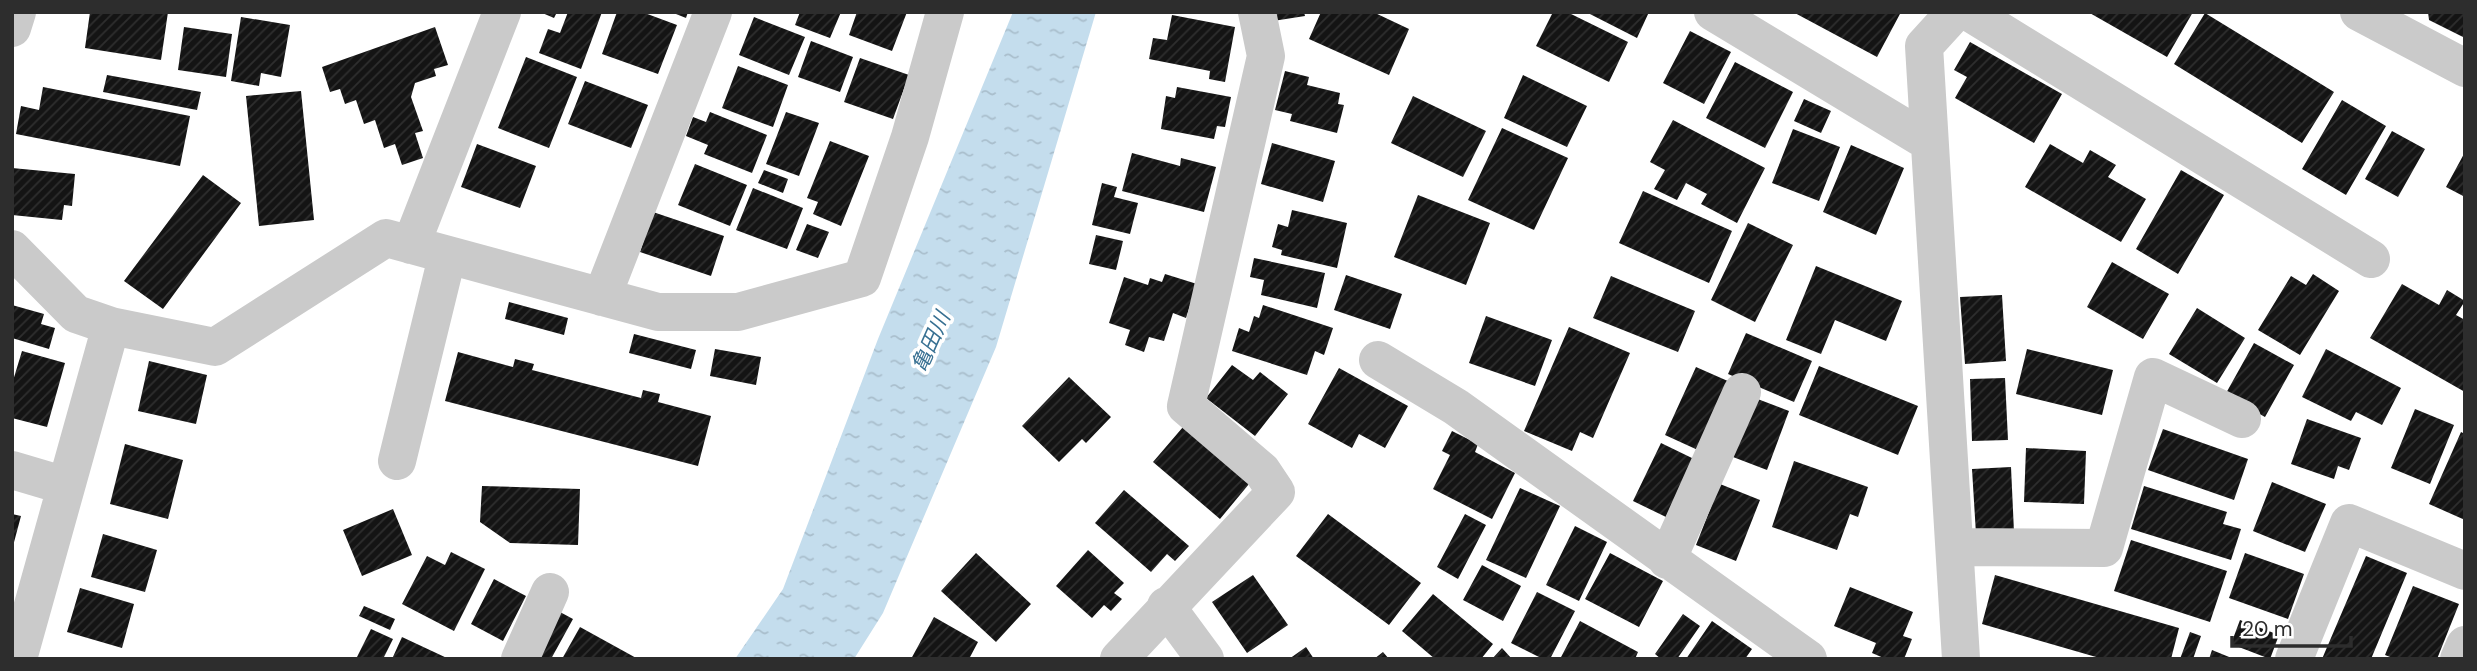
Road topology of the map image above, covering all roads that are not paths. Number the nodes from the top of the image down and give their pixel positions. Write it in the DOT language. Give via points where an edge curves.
graph roads {
  1 [pos="17,12"];
  2 [pos="502,12"];
  3 [pos="713,12"];
  4 [pos="945,12"];
  5 [pos="1257,12"];
  6 [pos="1713,12"];
  7 [pos="1955,12"];
  8 [pos="1969,12"];
  9 [pos="2359,12"];
  10 [pos="12,28"];
  11 [pos="1922,29"];
  12 [pos="2465,68"];
  13 [pos="1927,141"];
  14 [pos="411,245"];
  15 [pos="12,249"];
  16 [pos="447,257"];
  17 [pos="2371,259"];
  18 [pos="602,297"];
  19 [pos="111,326"];
  20 [pos="1378,360"];
  21 [pos="1742,392"];
  22 [pos="2242,419"];
  23 [pos="397,461"];
  24 [pos="12,470"];
  25 [pos="66,486"];
  26 [pos="1955,547"];
  27 [pos="1667,560"];
  28 [pos="2465,571"];
  29 [pos="550,592"];
  30 [pos="1167,606"];
  31 [pos="2465,645"];
  32 [pos="18,659"];
  33 [pos="520,659"];
  34 [pos="1119,659"];
  35 [pos="1205,659"];
  36 [pos="1808,659"];
  37 [pos="1961,659"];
  38 [pos="2294,659"];
  39 [pos="2459,659"];
  1 -- 10 [label="street"];
  2 -- 14 [label="street"];
  3 -- 18 [label="street"];
  4 -- 18 [label="street" via="910,137 862,278 738,312 658,312"];
  5 -- 30 [label="street" via="1266,56 1186,406 1262,471 1276,492"];
  6 -- 13 [label="street"];
  7 -- 11 [label="street"];
  8 -- 17 [label="street"];
  9 -- 12 [label="street"];
  11 -- 13 [label="street"];
  13 -- 26 [label="street"];
  14 -- 16 [label="street"];
  14 -- 19 [label="street" via="386,238 215,347"];
  15 -- 19 [label="street" via="76,314"];
  16 -- 18 [label="street"];
  16 -- 23 [label="street"];
  19 -- 25 [label="street"];
  20 -- 27 [label="street" via="1456,407"];
  21 -- 27 [label="street"];
  22 -- 26 [label="street" via="2153,377 2104,548"];
  24 -- 25 [label="street"];
  25 -- 32 [label="street"];
  26 -- 37 [label="street"];
  27 -- 36 [label="street"];
  28 -- 38 [label="street" via="2349,523"];
  29 -- 33 [label="street"];
  30 -- 34 [label="street"];
  30 -- 35 [label="street"];
  31 -- 39 [label="street"];
}
